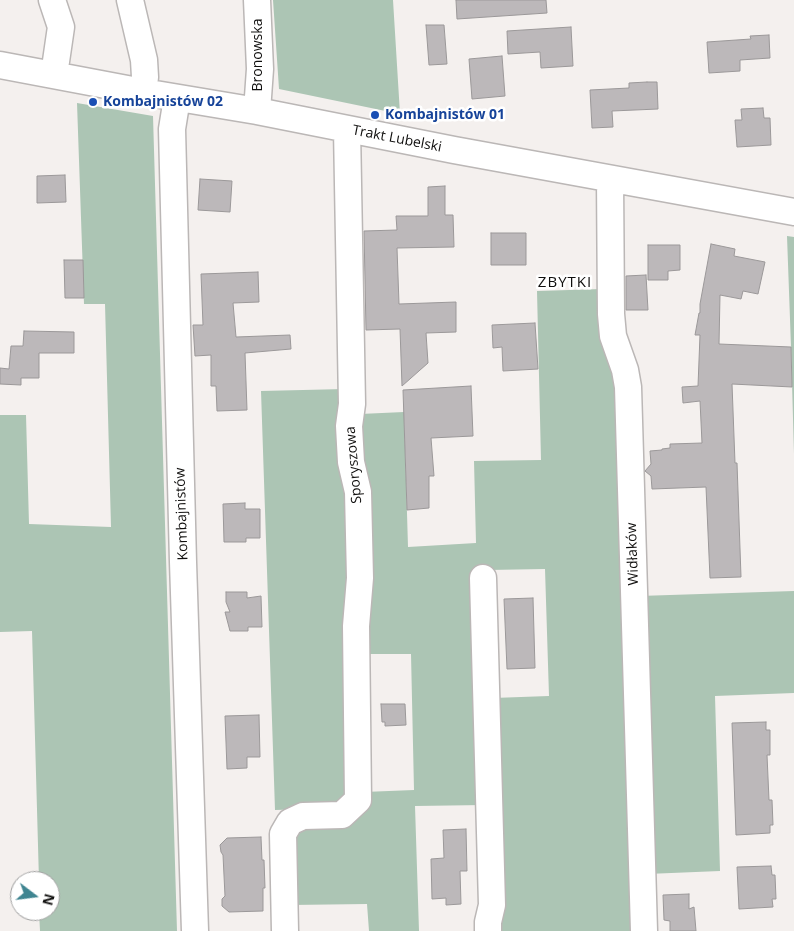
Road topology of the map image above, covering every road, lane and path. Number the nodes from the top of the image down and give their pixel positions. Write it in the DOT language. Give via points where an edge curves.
graph roads {
  1 [pos="52,0"];
  2 [pos="130,0"];
  3 [pos="257,0"];
  4 [pos="0,65"];
  5 [pos="54,75"];
  6 [pos="143,92"];
  7 [pos="177,98"];
  8 [pos="257,111"];
  9 [pos="346,129"];
  10 [pos="610,179"];
  11 [pos="794,212"];
  12 [pos="483,578"];
  13 [pos="195,931"];
  14 [pos="285,931"];
  15 [pos="488,931"];
  16 [pos="644,931"];
  1 -- 5 [label="street" via="61,27"];
  2 -- 6 [label="street" via="144,60"];
  3 -- 8 [label="street, Bronowska" via="260,70"];
  4 -- 5 [label="street, Trakt Lubelski"];
  5 -- 6 [label="street, Trakt Lubelski"];
  6 -- 7 [label="street, Trakt Lubelski"];
  7 -- 8 [label="street, Trakt Lubelski"];
  7 -- 13 [label="street, Kombajnistów" via="172,129"];
  8 -- 9 [label="street, Trakt Lubelski"];
  9 -- 10 [label="street, Trakt Lubelski"];
  9 -- 14 [label="street, Sporyszowa" via="352,404 349,426 351,462 358,492 360,578 356,626 358,800 342,815 303,816 290,822 284,834"];
  10 -- 11 [label="street, Trakt Lubelski"];
  10 -- 16 [label="street, Widłaków" via="611,314 613,336 628,387"];
  12 -- 15 [label="street" via="492,905"];
}
